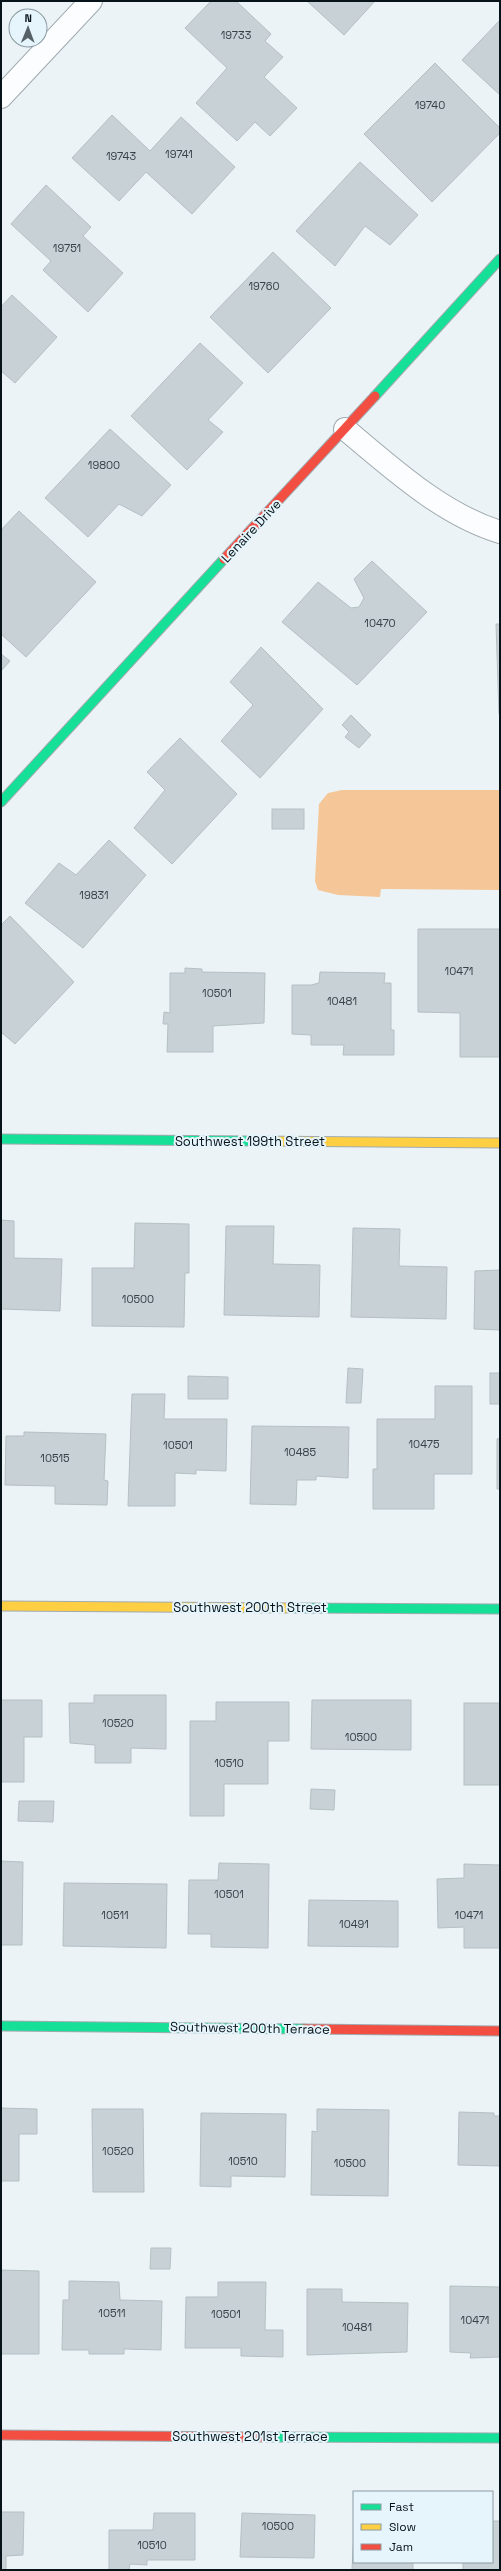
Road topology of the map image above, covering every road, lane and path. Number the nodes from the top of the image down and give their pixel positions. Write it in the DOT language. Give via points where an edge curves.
graph roads {
  1 [pos="91,1"];
  2 [pos="1,97"];
  3 [pos="500,258"];
  4 [pos="345,429"];
  5 [pos="500,532"];
  6 [pos="1,802"];
  7 [pos="1,1139"];
  8 [pos="500,1143"];
  9 [pos="1,1606"];
  10 [pos="500,1609"];
  11 [pos="1,2026"];
  12 [pos="500,2031"];
  13 [pos="1,2435"];
  14 [pos="500,2438"];
  1 -- 2 [label="street"];
  3 -- 4 [label="street, Lenaire Drive"];
  4 -- 5 [label="street" via="460,515"];
  4 -- 6 [label="street, Lenaire Drive"];
  7 -- 8 [label="street, Southwest 199th Street"];
  9 -- 10 [label="street, Southwest 200th Street"];
  11 -- 12 [label="street, Southwest 200th Terrace"];
  13 -- 14 [label="street, Southwest 201st Terrace"];
}
